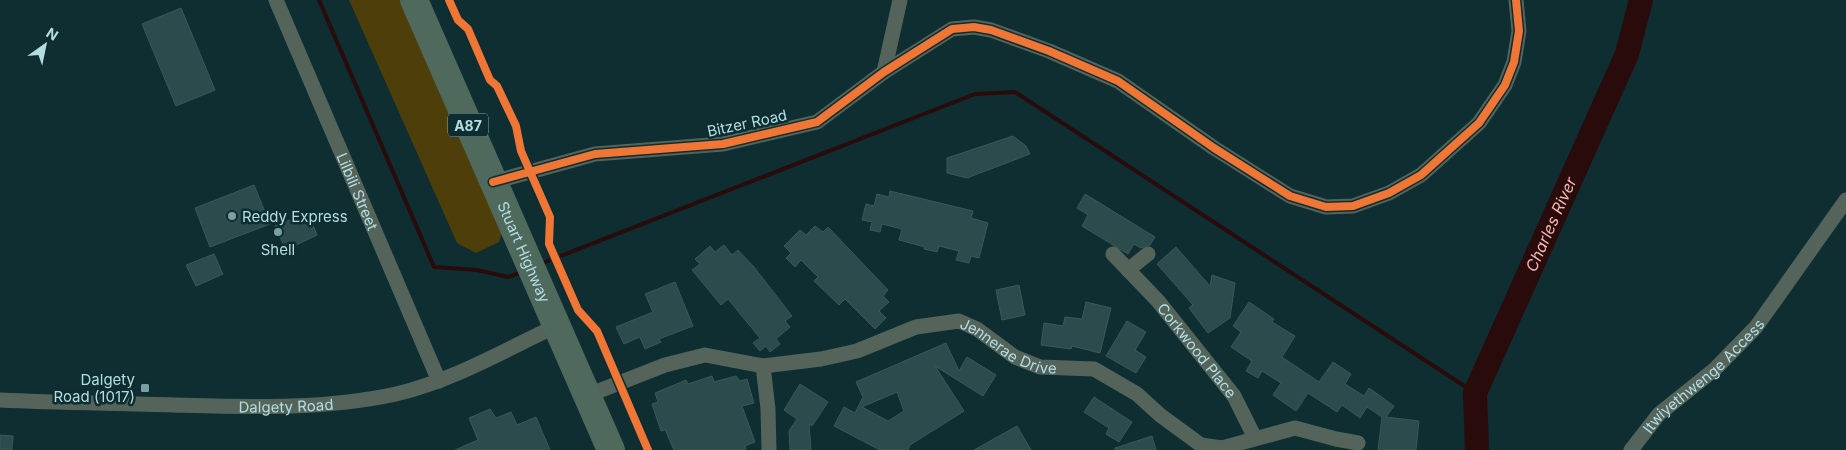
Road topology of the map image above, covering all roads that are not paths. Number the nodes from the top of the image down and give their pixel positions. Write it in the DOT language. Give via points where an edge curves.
graph roads {
  1 [pos="276,0"];
  2 [pos="414,0"];
  3 [pos="900,0"];
  4 [pos="1516,0"];
  5 [pos="884,72"];
  6 [pos="493,182"];
  7 [pos="1846,200"];
  8 [pos="1113,254"];
  9 [pos="1148,254"];
  10 [pos="1128,270"];
  11 [pos="556,326"];
  12 [pos="763,366"];
  13 [pos="439,381"];
  14 [pos="586,396"];
  15 [pos="0,400"];
  16 [pos="1255,438"];
  17 [pos="1358,443"];
  18 [pos="1335,445"];
  19 [pos="611,450"];
  20 [pos="769,450"];
  21 [pos="1631,450"];
  1 -- 13 [label="street, Lilbili Street"];
  2 -- 6 [label="highway, Stuart Highway / A87"];
  3 -- 5 [label="street"];
  4 -- 5 [label="street, Bitzer Road" via="1519,32 1514,62 1505,85 1478,123 1420,175 1370,201 1339,208 1311,204 1290,196 1214,148 1135,91 1085,65 991,30 974,27 952,29"];
  5 -- 6 [label="street, Bitzer Road" via="817,122 723,144 595,154"];
  6 -- 11 [label="highway, Stuart Highway / A87"];
  7 -- 21 [label="street, Itwiyethwenge Access" via="1756,327 1715,369 1659,414"];
  8 -- 10 [label="street, Corkwood Place"];
  9 -- 10 [label="street"];
  10 -- 16 [label="street, Corkwood Place" via="1158,301 1234,396"];
  11 -- 13 [label="street, Dalgety Road"];
  11 -- 14 [label="highway, Stuart Highway / A87"];
  12 -- 14 [label="street, Jennerae Drive" via="705,354 665,365"];
  12 -- 16 [label="street, Jennerae Drive" via="857,351 916,327 959,321 977,329 1015,357 1040,367 1094,369 1137,394 1201,445 1222,448"];
  12 -- 20 [label="street"];
  13 -- 15 [label="street, Dalgety Road" via="398,393 322,406 240,407"];
  14 -- 19 [label="highway, Stuart Highway / A87"];
  16 -- 18 [label="street, Jennerae Drive" via="1295,428"];
  17 -- 18 [label="street, Jennerae Drive"];
}
